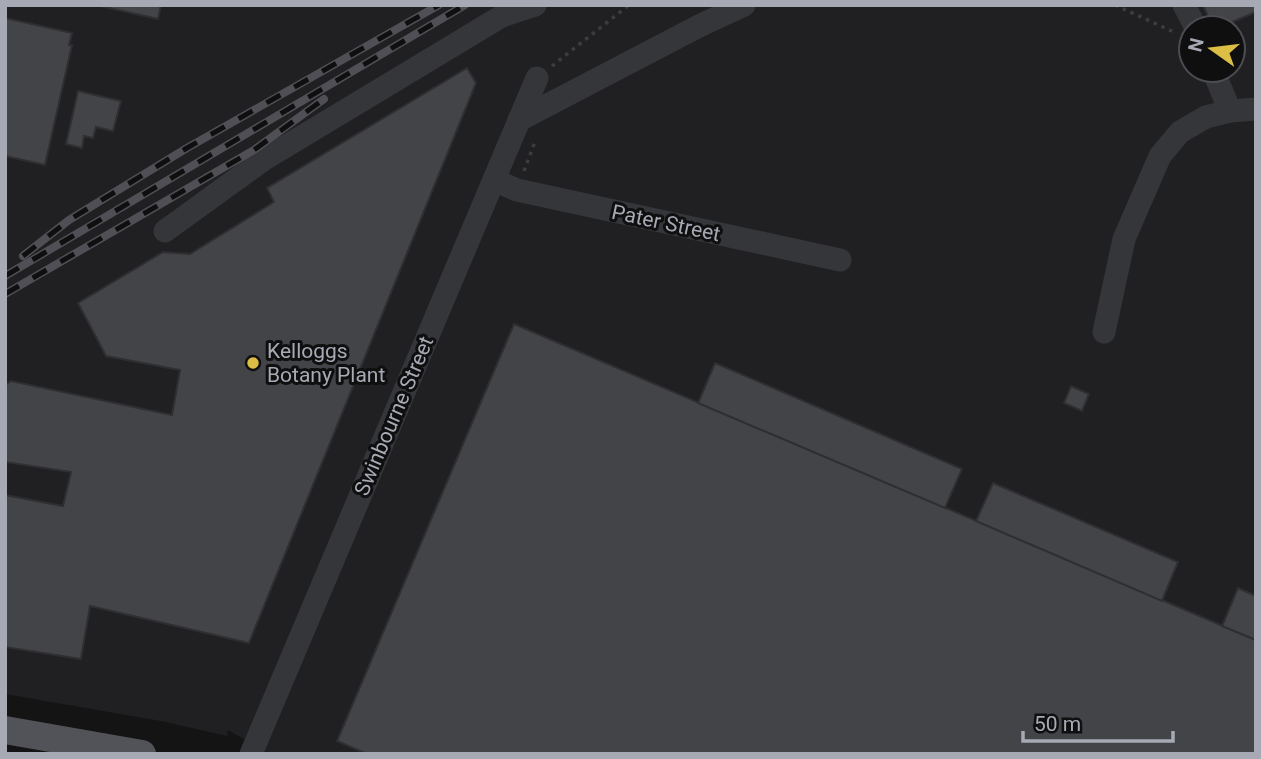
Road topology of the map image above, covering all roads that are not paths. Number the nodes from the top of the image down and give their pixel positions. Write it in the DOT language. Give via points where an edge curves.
graph roads {
  1 [pos="535,5"];
  2 [pos="744,5"];
  3 [pos="537,78"];
  4 [pos="1219,84"];
  5 [pos="1256,109"];
  6 [pos="1230,111"];
  7 [pos="519,120"];
  8 [pos="494,180"];
  9 [pos="165,231"];
  10 [pos="840,260"];
  11 [pos="1104,332"];
  12 [pos="5,730"];
  13 [pos="142,754"];
  14 [pos="251,754"];
  1 -- 9 [label="street" via="502,16 263,160"];
  2 -- 7 [label="street"];
  3 -- 7 [label="street, Swinbourne Street"];
  4 -- 6 [label="street"];
  5 -- 6 [label="street"];
  6 -- 11 [label="street" via="1206,117 1181,132 1160,156 1124,239"];
  7 -- 8 [label="street, Swinbourne Street"];
  8 -- 10 [label="street, Pater Street" via="517,190"];
  8 -- 14 [label="street, Swinbourne Street"];
  12 -- 13 [label="main road"];
}
